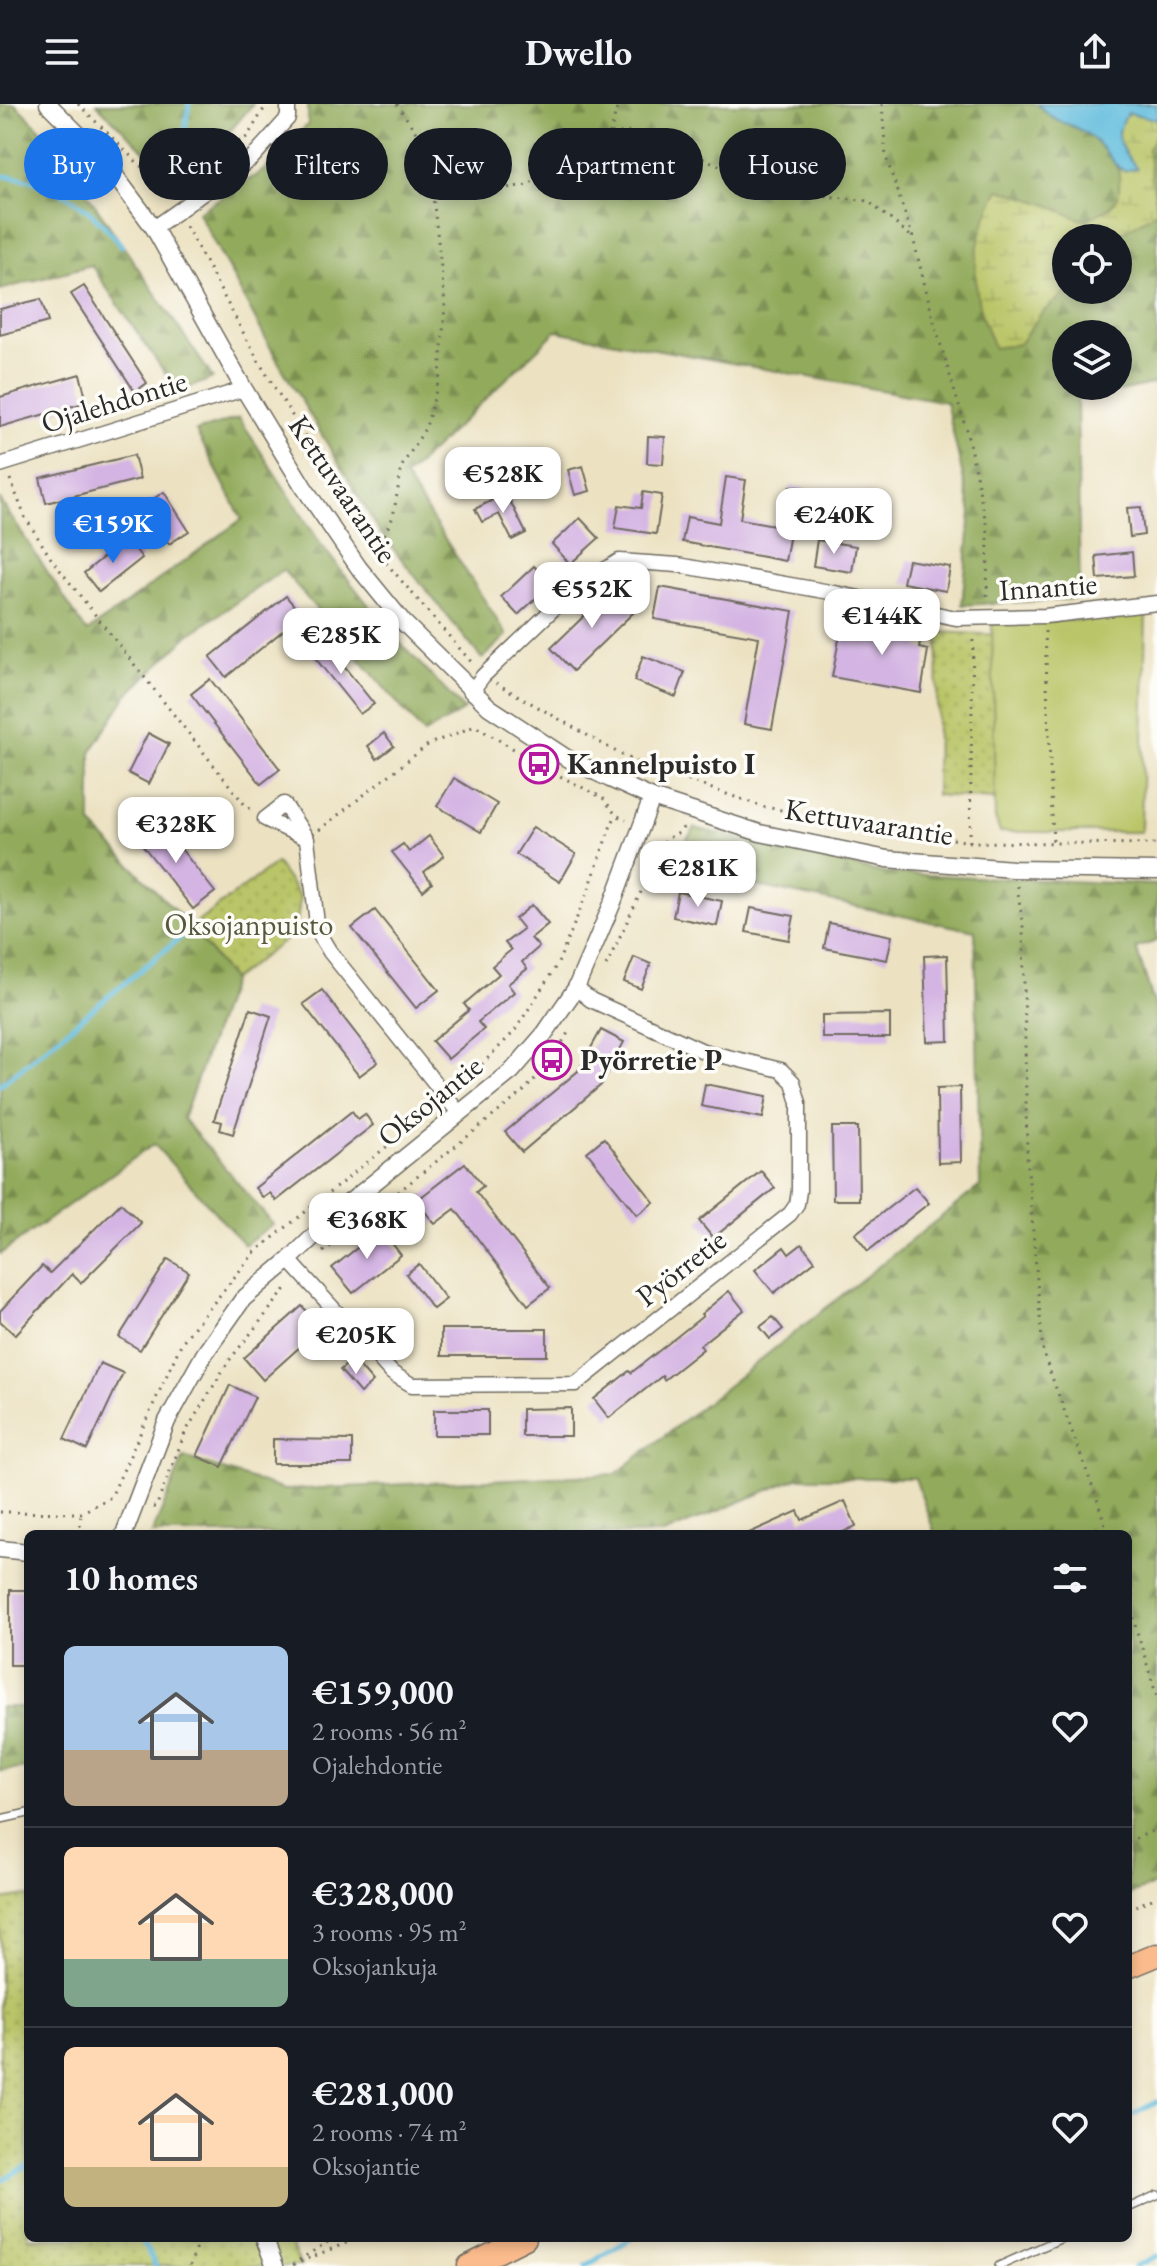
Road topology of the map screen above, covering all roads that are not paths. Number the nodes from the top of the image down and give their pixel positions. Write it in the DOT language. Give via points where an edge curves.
graph roads {
  1 [pos="48,104"];
  2 [pos="288,104"];
  3 [pos="154,228"];
  4 [pos="244,389"];
  5 [pos="2,464"];
  6 [pos="1157,603"];
  7 [pos="471,692"];
  8 [pos="652,798"];
  9 [pos="307,839"];
  10 [pos="1157,871"];
  11 [pos="576,988"];
  12 [pos="459,1113"];
  13 [pos="289,1260"];
  14 [pos="126,1530"];
  15 [pos="0,1549"];
  16 [pos="24,1552"];
  17 [pos="24,1814"];
  18 [pos="1,1819"];
  19 [pos="1157,1955"];
  20 [pos="1132,1965"];
  21 [pos="1157,2195"];
  22 [pos="1132,2206"];
  23 [pos="266,2242"];
  24 [pos="517,2242"];
  25 [pos="1053,2242"];
  26 [pos="275,2266"];
  27 [pos="469,2266"];
  28 [pos="999,2266"];
  1 -- 3 [label="street, Kettuvaarantie" via="102,158"];
  2 -- 3 [label="street" via="288,118 251,159"];
  3 -- 4 [label="street, Kettuvaarantie"];
  4 -- 5 [label="street, Ojalehdontie"];
  4 -- 7 [label="street, Kettuvaarantie" via="359,568"];
  6 -- 7 [label="street, Innantie" via="1045,616 956,618 678,565 619,561 573,590"];
  7 -- 8 [label="street, Kettuvaarantie" via="565,757"];
  8 -- 10 [label="street, Kettuvaarantie" via="760,833 887,859 1013,869"];
  8 -- 11 [label="street, Oksojantie"];
  9 -- 9 [label="street" via="284,804 265,819"];
  9 -- 12 [label="street" via="318,932"];
  11 -- 12 [label="street, Oksojantie" via="512,1071"];
  11 -- 13 [label="street, Pyörretie" via="591,1000 703,1051 781,1070 793,1082 799,1103 799,1191 790,1214 576,1384 412,1385 392,1373"];
  12 -- 13 [label="street, Oksojantie" via="345,1206"];
  13 -- 14 [label="street, Oksojantie" via="243,1299 205,1353 167,1421"];
  15 -- 16 [label="street"];
  17 -- 18 [label="lane"];
  19 -- 20 [label="main road"];
  21 -- 22 [label="lane"];
  23 -- 26 [label="street"];
  24 -- 27 [label="main road"];
  25 -- 28 [label="lane"];
}
